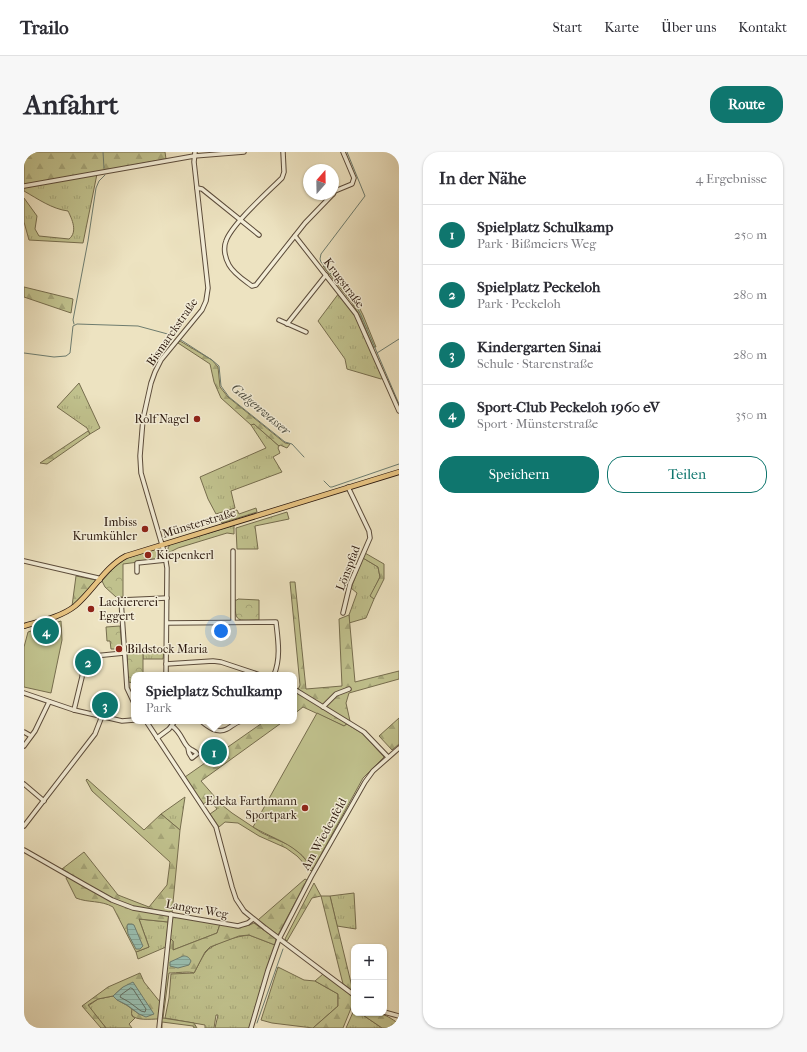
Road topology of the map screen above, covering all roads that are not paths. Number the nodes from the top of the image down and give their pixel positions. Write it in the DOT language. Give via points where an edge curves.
graph roads {
  1 [pos="244,152"];
  2 [pos="283,152"];
  3 [pos="343,152"];
  4 [pos="195,154"];
  5 [pos="24,186"];
  6 [pos="197,188"];
  7 [pos="339,189"];
  8 [pos="328,200"];
  9 [pos="241,220"];
  10 [pos="259,236"];
  11 [pos="295,236"];
  12 [pos="326,275"];
  13 [pos="279,320"];
  14 [pos="287,324"];
  15 [pos="306,332"];
  16 [pos="399,412"];
  17 [pos="399,472"];
  18 [pos="348,487"];
  19 [pos="162,545"];
  20 [pos="233,551"];
  21 [pos="166,560"];
  22 [pos="24,561"];
  23 [pos="137,572"];
  24 [pos="100,580"];
  25 [pos="167,598"];
  26 [pos="343,613"];
  27 [pos="233,622"];
  28 [pos="167,623"];
  29 [pos="24,626"];
  30 [pos="124,653"];
  31 [pos="166,664"];
  32 [pos="166,672"];
  33 [pos="251,672"];
  34 [pos="275,672"];
  35 [pos="349,689"];
  36 [pos="297,691"];
  37 [pos="24,693"];
  38 [pos="131,697"];
  39 [pos="49,702"];
  40 [pos="323,707"];
  41 [pos="74,710"];
  42 [pos="102,716"];
  43 [pos="131,720"];
  44 [pos="148,724"];
  45 [pos="204,724"];
  46 [pos="233,724"];
  47 [pos="172,726"];
  48 [pos="24,732"];
  49 [pos="31,736"];
  50 [pos="157,738"];
  51 [pos="24,746"];
  52 [pos="188,748"];
  53 [pos="399,748"];
  54 [pos="388,757"];
  55 [pos="24,784"];
  56 [pos="44,800"];
  57 [pos="24,826"];
  58 [pos="24,850"];
  59 [pos="171,914"];
  60 [pos="253,919"];
  61 [pos="279,939"];
  62 [pos="351,993"];
  63 [pos="387,1013"];
  64 [pos="399,1016"];
  65 [pos="159,1028"];
  66 [pos="251,1028"];
  1 -- 4 [label="street"];
  2 -- 9 [label="street" via="282,178"];
  3 -- 7 [label="street" via="354,178 352,184"];
  4 -- 5 [label="street"];
  4 -- 6 [label="street, Bismarckstraße"];
  6 -- 9 [label="street" via="202,189"];
  6 -- 19 [label="street, Bismarckstraße" via="208,288 206,301 200,314 161,360 155,372 145,407 141,436 141,473"];
  8 -- 11 [label="street"];
  9 -- 10 [label="street"];
  9 -- 11 [label="street" via="232,229 226,241 226,256 233,270 252,286 256,285"];
  11 -- 12 [label="street, Krugstraße"];
  12 -- 14 [label="street"];
  12 -- 16 [label="street, Krugstraße" via="356,314"];
  13 -- 14 [label="street"];
  14 -- 15 [label="street"];
  17 -- 18 [label="main road, Münsterstraße"];
  18 -- 19 [label="main road, Münsterstraße"];
  18 -- 26 [label="street, Lönspfad" via="370,538 350,584"];
  19 -- 21 [label="street, Bismarckstraße"];
  19 -- 24 [label="main road, Münsterstraße" via="122,558"];
  20 -- 27 [label="street"];
  21 -- 23 [label="street" via="137,563"];
  21 -- 25 [label="street, Bismarckstraße"];
  22 -- 24 [label="street"];
  24 -- 29 [label="main road, Münsterstraße" via="71,609"];
  25 -- 28 [label="street, Bismarckstraße"];
  25 -- 30 [label="street" via="121,600"];
  27 -- 28 [label="street"];
  27 -- 34 [label="street" via="276,622 279,649"];
  28 -- 31 [label="street, Bismarckstraße"];
  30 -- 38 [label="street" via="127,688"];
  30 -- 41 [label="street" via="84,657"];
  31 -- 32 [label="street, Bismarckstraße"];
  31 -- 33 [label="street" via="221,662"];
  35 -- 40 [label="street" via="336,694"];
  36 -- 40 [label="street"];
  37 -- 39 [label="street"];
  39 -- 41 [label="street"];
  39 -- 49 [label="street" via="42,720"];
  40 -- 54 [label="street" via="364,732"];
  41 -- 42 [label="street"];
  42 -- 43 [label="street" via="122,721"];
  42 -- 56 [label="street" via="95,734"];
  44 -- 50 [label="street"];
  45 -- 46 [label="street" via="218,731 226,730"];
  47 -- 50 [label="street"];
  47 -- 52 [label="street" via="182,736"];
  48 -- 49 [label="street"];
  49 -- 51 [label="street"];
  50 -- 60 [label="street" via="216,827 236,899"];
  53 -- 54 [label="street, Am Wiedenfeld"];
  54 -- 61 [label="street, Am Wiedenfeld" via="373,771 360,789"];
  55 -- 56 [label="street"];
  56 -- 57 [label="street"];
  58 -- 59 [label="street, Langer Weg" via="112,900 133,908"];
  59 -- 60 [label="street, Langer Weg" via="238,926"];
  59 -- 65 [label="street"];
  60 -- 61 [label="street"];
  61 -- 62 [label="street"];
  61 -- 66 [label="street, Am Wiedenfeld"];
  63 -- 64 [label="street"];
}
